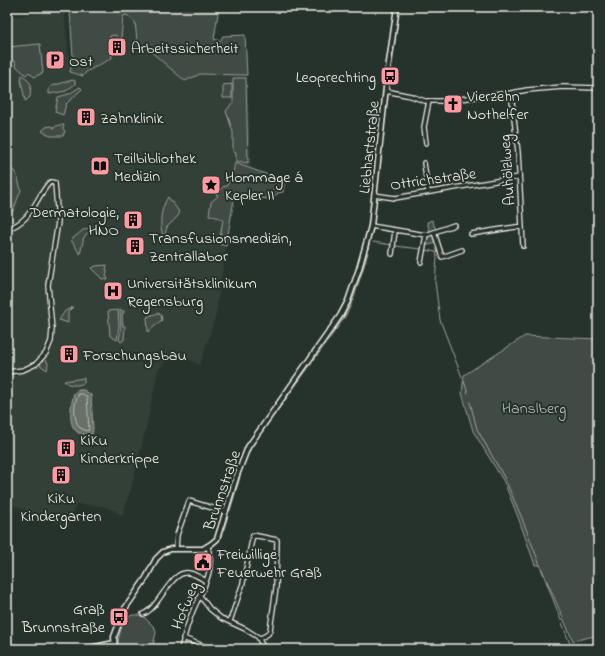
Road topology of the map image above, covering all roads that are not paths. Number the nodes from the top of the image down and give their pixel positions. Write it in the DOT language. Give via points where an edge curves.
graph roads {
  1 [pos="397,7"];
  2 [pos="598,88"];
  3 [pos="386,90"];
  4 [pos="511,94"];
  5 [pos="429,101"];
  6 [pos="426,143"];
  7 [pos="424,163"];
  8 [pos="519,177"];
  9 [pos="428,192"];
  10 [pos="374,195"];
  11 [pos="454,225"];
  12 [pos="372,226"];
  13 [pos="522,226"];
  14 [pos="7,229"];
  15 [pos="395,230"];
  16 [pos="434,232"];
  17 [pos="471,234"];
  18 [pos="426,235"];
  19 [pos="523,246"];
  20 [pos="462,250"];
  21 [pos="392,254"];
  22 [pos="421,262"];
  23 [pos="352,287"];
  24 [pos="7,372"];
  25 [pos="226,512"];
  26 [pos="208,547"];
  27 [pos="176,549"];
  28 [pos="206,581"];
  29 [pos="200,596"];
  30 [pos="143,614"];
  31 [pos="230,621"];
  32 [pos="183,638"];
  33 [pos="259,639"];
  34 [pos="114,643"];
  35 [pos="86,649"];
  36 [pos="115,649"];
  37 [pos="181,649"];
  38 [pos="211,649"];
  39 [pos="264,649"];
  1 -- 3 [label="street, Liebhartstraße"];
  2 -- 4 [label="street" via="563,87"];
  3 -- 5 [label="street"];
  3 -- 10 [label="street, Liebhartstraße"];
  4 -- 5 [label="street"];
  4 -- 8 [label="street, Auhölzlweg"];
  5 -- 6 [label="street" via="424,121"];
  7 -- 9 [label="street"];
  8 -- 9 [label="street, Ottrichstraße"];
  8 -- 13 [label="street, Auhölzlweg"];
  9 -- 10 [label="street, Ottrichstraße" via="395,198"];
  10 -- 12 [label="street, Liebhartstraße"];
  11 -- 16 [label="street"];
  12 -- 15 [label="street"];
  12 -- 23 [label="street, Liebhartstraße"];
  13 -- 17 [label="street"];
  13 -- 19 [label="street, Auhölzlweg"];
  14 -- 24 [label="street" via="26,218 49,183 55,183 58,222 48,289 51,341 46,353 36,364 24,370"];
  15 -- 18 [label="street"];
  15 -- 21 [label="street"];
  16 -- 18 [label="street"];
  16 -- 20 [label="street" via="442,257"];
  18 -- 22 [label="street"];
  23 -- 25 [label="street, Brunnstraße" via="340,316 248,447"];
  25 -- 26 [label="street, Brunnstraße" via="219,535"];
  25 -- 27 [label="street" via="189,501 176,535"];
  26 -- 27 [label="street, Brunnstraße" via="198,550"];
  26 -- 28 [label="street, Hofweg" via="211,557"];
  27 -- 34 [label="street, Brunnstraße" via="166,550 156,559 124,610"];
  28 -- 29 [label="street, Hofweg"];
  28 -- 30 [label="street" via="189,573 180,574 148,612"];
  29 -- 31 [label="street" via="215,614"];
  29 -- 32 [label="street, Hofweg"];
  31 -- 33 [label="street"];
  31 -- 33 [label="street" via="243,583 253,535 277,540 276,588 270,630"];
  32 -- 37 [label="street, Hofweg"];
  32 -- 38 [label="street"];
  33 -- 39 [label="street"];
  34 -- 35 [label="street"];
  34 -- 36 [label="street, Brunnstraße"];
}
